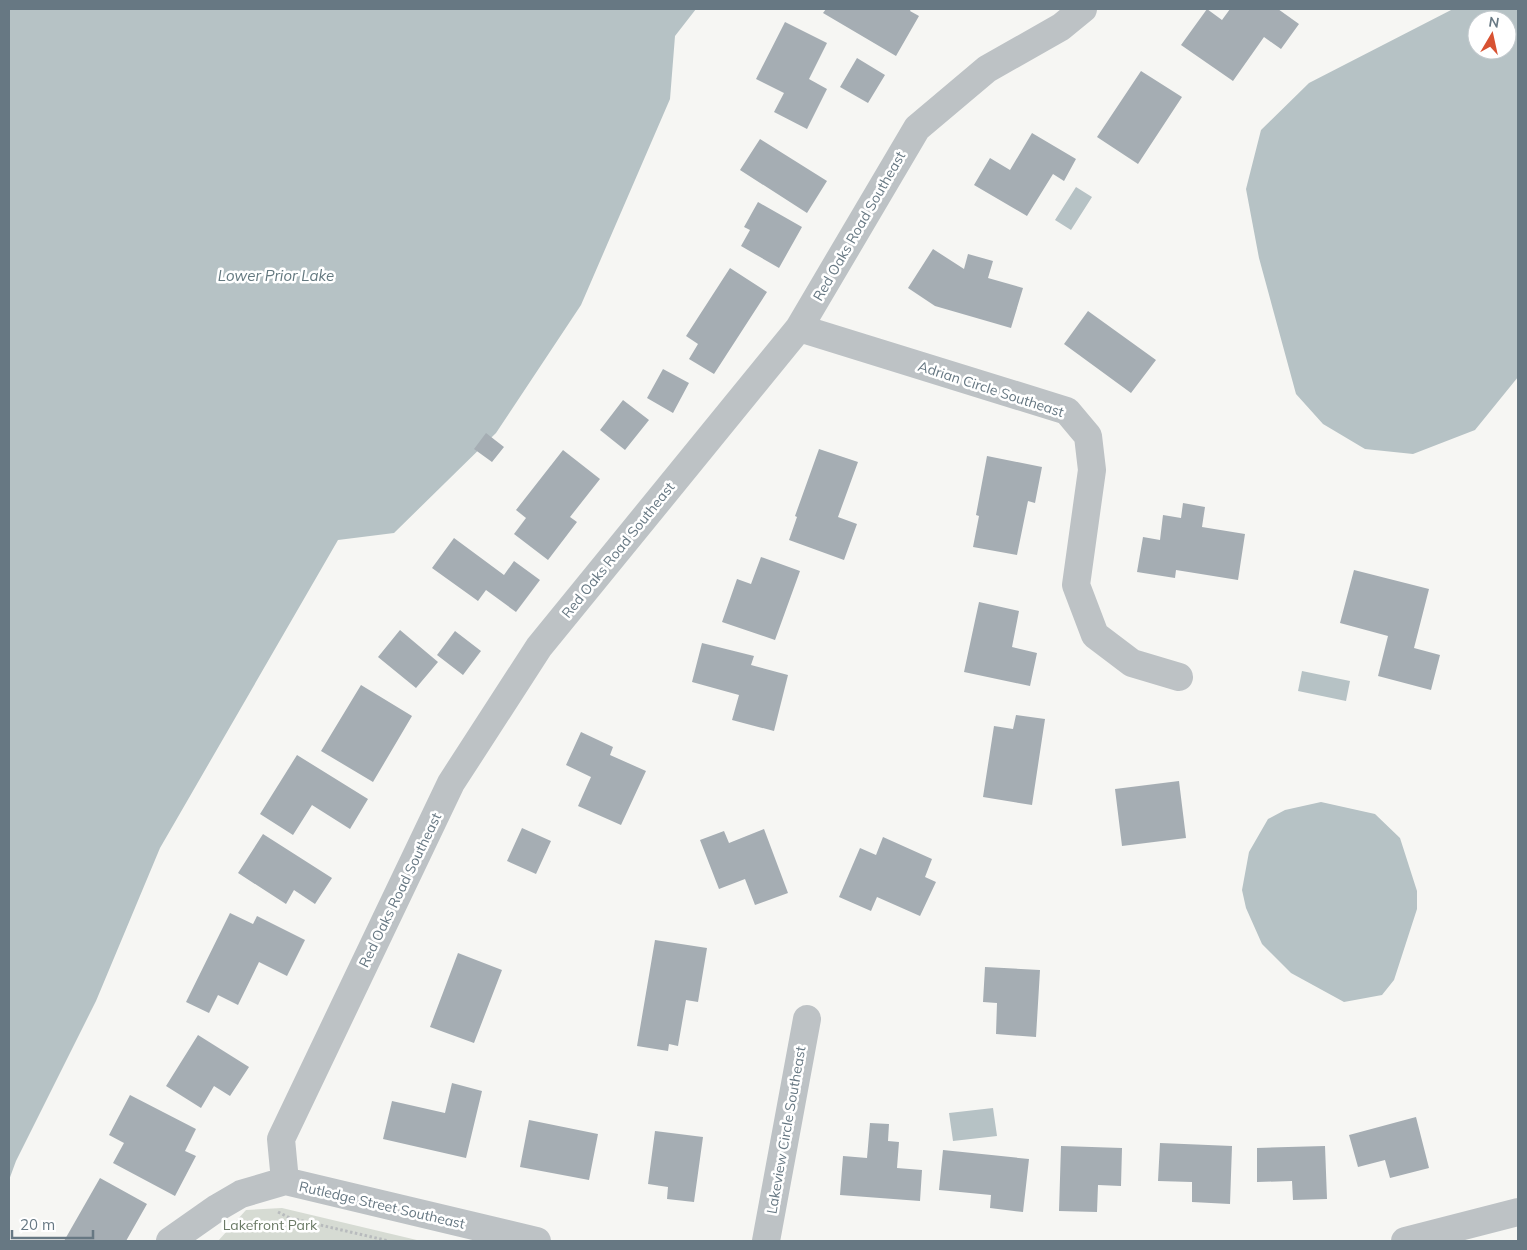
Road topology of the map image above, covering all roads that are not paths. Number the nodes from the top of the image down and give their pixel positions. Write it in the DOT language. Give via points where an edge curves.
graph roads {
  1 [pos="1082,9"];
  2 [pos="799,328"];
  3 [pos="1179,678"];
  4 [pos="807,1018"];
  5 [pos="285,1182"];
  6 [pos="1518,1212"];
  7 [pos="170,1241"];
  8 [pos="537,1241"];
  9 [pos="766,1241"];
  10 [pos="1405,1241"];
  1 -- 2 [label="street, Red Oaks Road Southeast" via="1061,27 987,69 917,128"];
  2 -- 3 [label="street, Adrian Circle Southeast" via="1067,411 1088,436 1092,470 1076,585 1095,635 1132,663"];
  2 -- 5 [label="street, Red Oaks Road Southeast" via="539,647 451,783 281,1139"];
  4 -- 9 [label="street, Lakeview Circle Southeast"];
  5 -- 7 [label="street" via="242,1194"];
  5 -- 8 [label="street, Rutledge Street Southeast"];
  6 -- 10 [label="street"];
}
